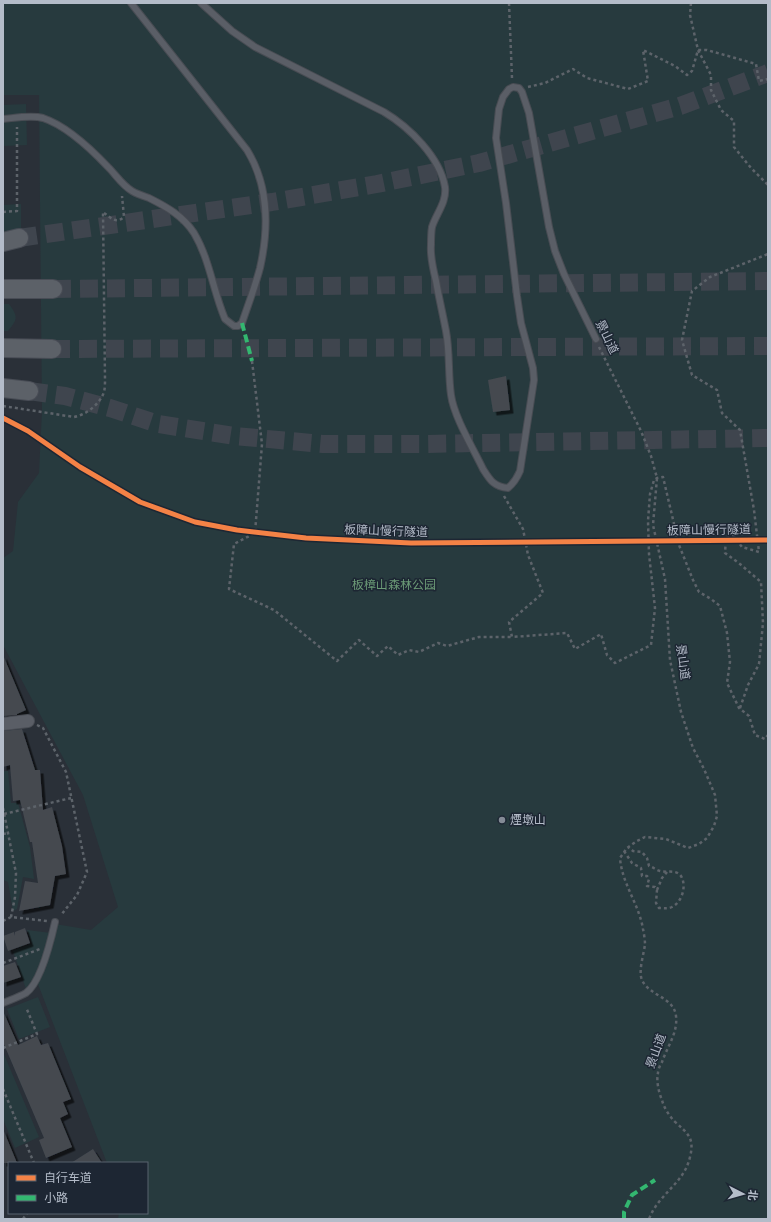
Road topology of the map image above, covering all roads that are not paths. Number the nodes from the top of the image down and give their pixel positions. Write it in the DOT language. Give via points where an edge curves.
graph roads {
  1 [pos="130,3"];
  2 [pos="201,3"];
  3 [pos="3,119"];
  4 [pos="3,289"];
  5 [pos="53,289"];
  6 [pos="596,339"];
  7 [pos="3,348"];
  8 [pos="52,349"];
  9 [pos="3,388"];
  10 [pos="29,391"];
  11 [pos="28,721"];
  12 [pos="3,724"];
  13 [pos="56,922"];
  14 [pos="3,1003"];
  1 -- 3 [label="lane" via="247,150 258,171 264,195 266,222 259,269 242,323 234,326 225,319 204,254 186,223 169,209 132,191 77,138 64,129 42,118"];
  2 -- 6 [label="lane, 景山道" via="232,31 255,47 397,120 430,154 445,188 442,206 432,227 430,247 449,346 452,399 457,417 488,477 498,487 508,488 518,477 534,380 520,316 496,138 499,109 509,89 516,88 522,92 529,113 555,251"];
  4 -- 5 [label="main road"];
  7 -- 8 [label="main road"];
  9 -- 10 [label="main road"];
  11 -- 12 [label="street"];
  13 -- 14 [label="lane" via="47,955 34,984 26,993"];
}
